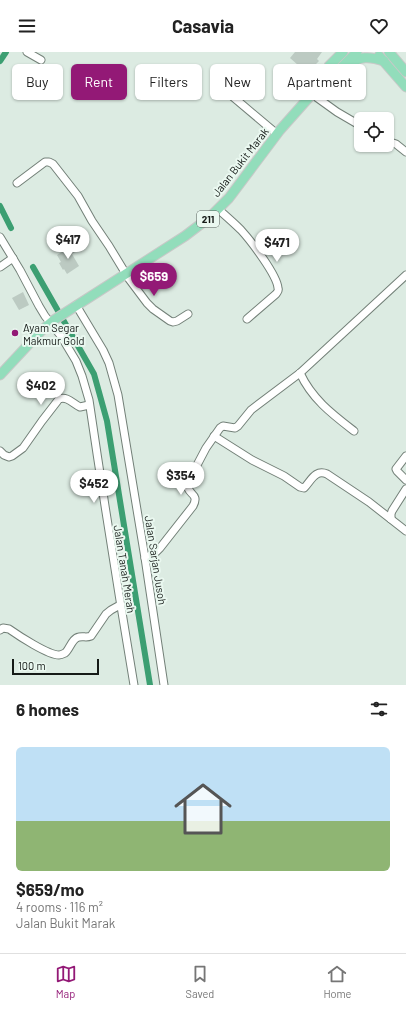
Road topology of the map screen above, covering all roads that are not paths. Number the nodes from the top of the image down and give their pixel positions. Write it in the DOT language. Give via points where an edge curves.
graph roads {
  1 [pos="27,52"];
  2 [pos="342,52"];
  3 [pos="356,52"];
  4 [pos="375,52"];
  5 [pos="390,53"];
  6 [pos="41,60"];
  7 [pos="384,61"];
  8 [pos="331,64"];
  9 [pos="345,64"];
  10 [pos="349,64"];
  11 [pos="406,72"];
  12 [pos="406,87"];
  13 [pos="237,100"];
  14 [pos="306,100"];
  15 [pos="324,100"];
  16 [pos="354,122"];
  17 [pos="277,134"];
  18 [pos="394,143"];
  19 [pos="406,152"];
  20 [pos="17,183"];
  21 [pos="218,209"];
  22 [pos="0,237"];
  23 [pos="13,258"];
  24 [pos="0,267"];
  25 [pos="126,274"];
  26 [pos="406,275"];
  27 [pos="74,306"];
  28 [pos="188,314"];
  29 [pos="247,319"];
  30 [pos="52,321"];
  31 [pos="300,373"];
  32 [pos="0,375"];
  33 [pos="89,405"];
  34 [pos="354,431"];
  35 [pos="214,436"];
  36 [pos="0,451"];
  37 [pos="406,456"];
  38 [pos="406,480"];
  39 [pos="406,489"];
  40 [pos="391,519"];
  41 [pos="406,531"];
  42 [pos="145,558"];
  43 [pos="120,605"];
  44 [pos="0,630"];
  45 [pos="134,685"];
  46 [pos="164,685"];
  1 -- 6 [label="street"];
  2 -- 8 [label="main road, Jalan Bukit Marak / 211"];
  3 -- 9 [label="main road, Jalan Bukit Marak / 211"];
  4 -- 7 [label="main road"];
  5 -- 11 [label="main road"];
  7 -- 10 [label="main road" via="366,57"];
  7 -- 12 [label="main road"];
  13 -- 17 [label="street"];
  14 -- 17 [label="main road, Jalan Bukit Marak / 211"];
  15 -- 16 [label="street"];
  17 -- 21 [label="main road, Jalan Bukit Marak / 211"];
  18 -- 19 [label="street"];
  20 -- 25 [label="street" via="45,162 53,164 78,196"];
  21 -- 25 [label="main road, Jalan Bukit Marak / 211" via="198,228"];
  21 -- 29 [label="street" via="243,232 271,270 278,287 276,294"];
  22 -- 23 [label="street, Jalan Tanah Merah"];
  23 -- 24 [label="street"];
  23 -- 30 [label="street, Jalan Tanah Merah" via="39,306"];
  25 -- 27 [label="main road, Jalan Bukit Marak / 211"];
  25 -- 28 [label="street" via="147,302 170,321 178,321"];
  26 -- 31 [label="street"];
  27 -- 30 [label="main road, Jalan Bukit Marak / 211"];
  27 -- 42 [label="street, Jalan Sarjan Jusoh" via="103,350 114,379"];
  30 -- 32 [label="main road, 211"];
  30 -- 33 [label="street, Jalan Tanah Merah" via="76,361"];
  31 -- 34 [label="street" via="305,384 326,409"];
  31 -- 35 [label="street" via="251,410 238,426 223,426"];
  33 -- 36 [label="street" via="80,407 65,398 59,399 22,449 9,457"];
  33 -- 43 [label="street, Jalan Tanah Merah"];
  35 -- 40 [label="street" via="300,487 304,488 316,474 323,472"];
  35 -- 42 [label="street" via="187,484 196,501 160,548"];
  37 -- 38 [label="street" via="396,472"];
  39 -- 40 [label="street" via="392,511"];
  40 -- 41 [label="street"];
  42 -- 46 [label="street, Jalan Sarjan Jusoh"];
  43 -- 44 [label="street" via="106,614 91,636 75,639 64,654 50,653 9,629"];
  43 -- 45 [label="street, Jalan Tanah Merah"];
}
